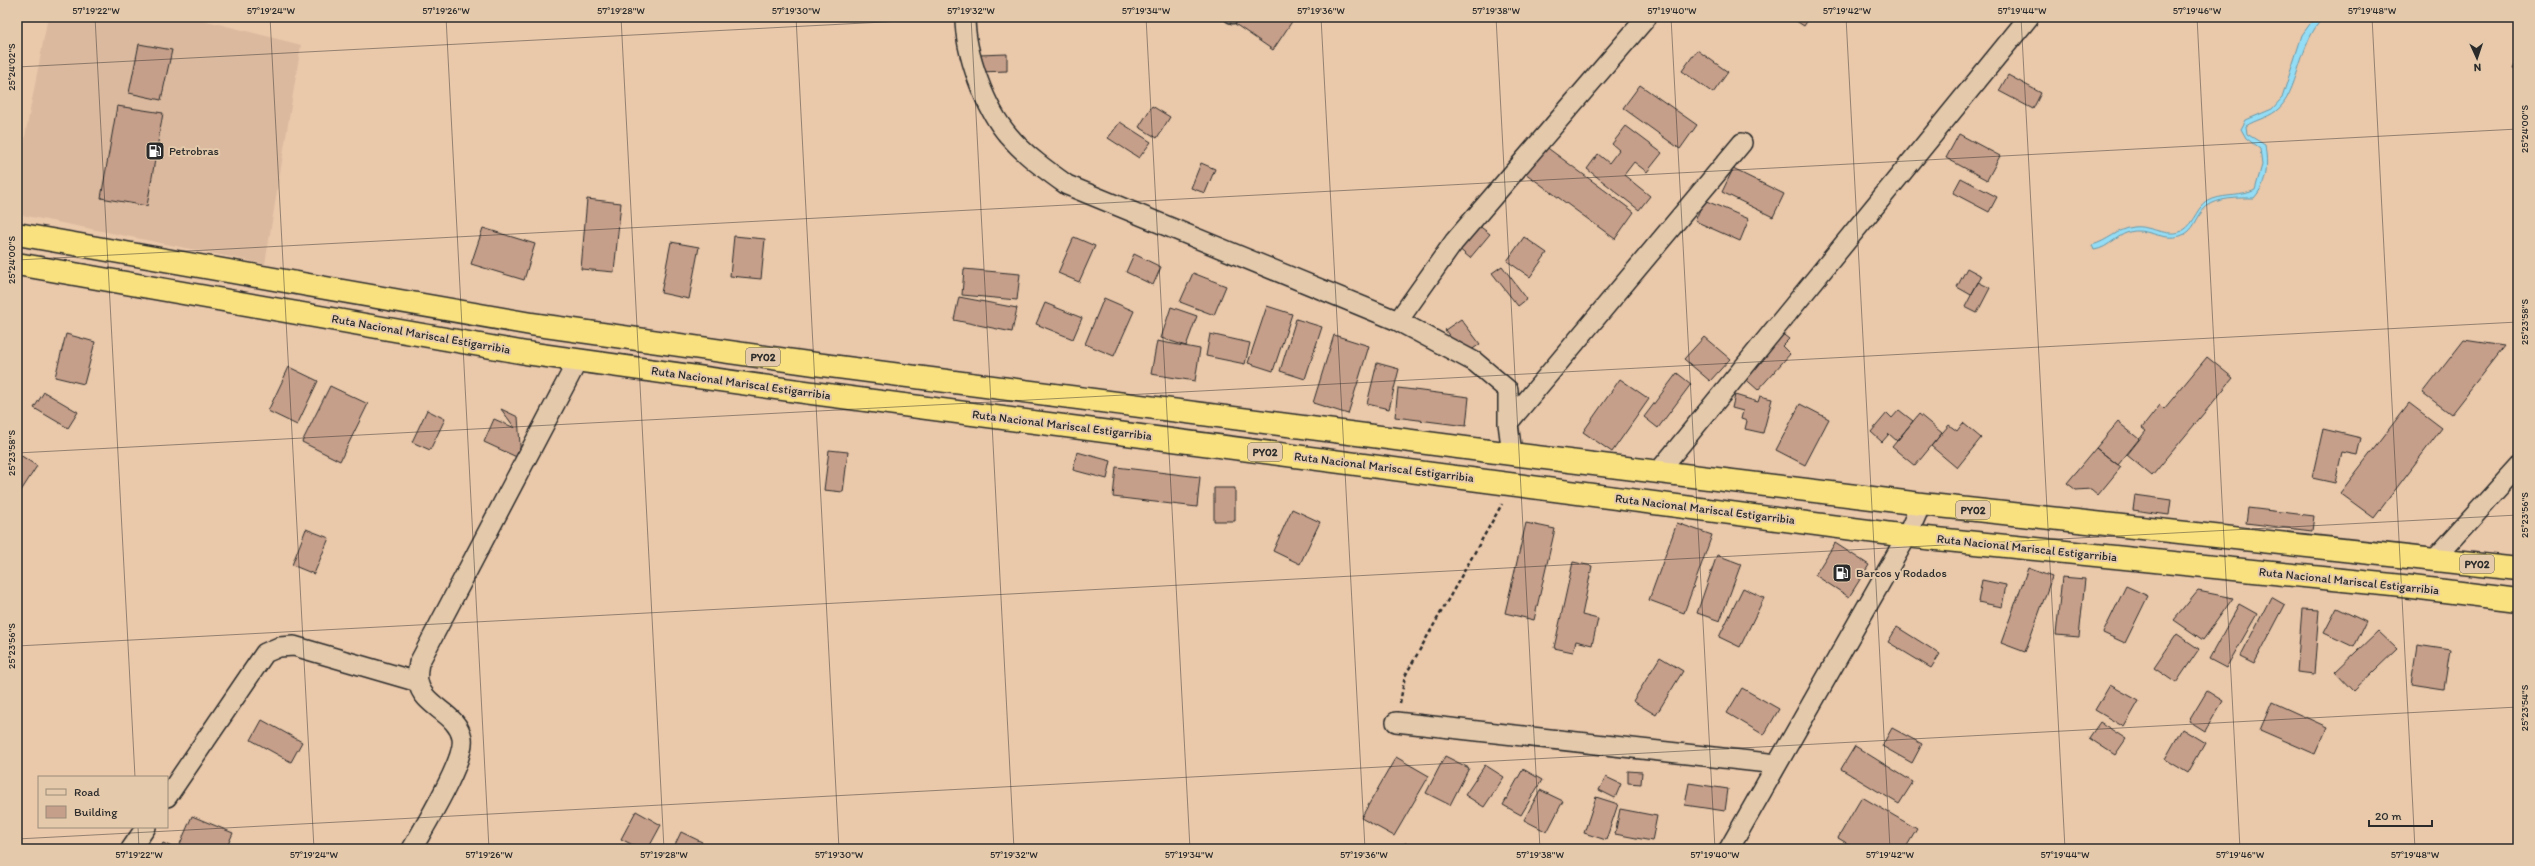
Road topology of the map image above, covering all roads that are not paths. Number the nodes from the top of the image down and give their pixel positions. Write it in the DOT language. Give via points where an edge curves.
graph roads {
  1 [pos="964,17"];
  2 [pos="1647,17"];
  3 [pos="2029,17"];
  4 [pos="1742,143"];
  5 [pos="17,234"];
  6 [pos="17,264"];
  7 [pos="1398,321"];
  8 [pos="578,360"];
  9 [pos="1508,423"];
  10 [pos="1512,454"];
  11 [pos="2518,467"];
  12 [pos="1658,470"];
  13 [pos="1921,504"];
  14 [pos="1907,536"];
  15 [pos="2435,559"];
  16 [pos="2518,569"];
  17 [pos="2518,600"];
  18 [pos="418,682"];
  19 [pos="1396,722"];
  20 [pos="1777,764"];
  21 [pos="168,796"];
  22 [pos="145,828"];
  23 [pos="131,849"];
  24 [pos="412,849"];
  25 [pos="1729,849"];
  1 -- 7 [label="street" via="970,57 984,95 1007,135 1029,157 1066,185"];
  2 -- 7 [label="street" via="1454,242"];
  3 -- 12 [label="street"];
  4 -- 9 [label="street"];
  5 -- 10 [label="highway, PY02" via="516,321 653,342"];
  6 -- 8 [label="highway, Ruta Nacional Mariscal Estigarribia / PY02"];
  7 -- 9 [label="street" via="1475,362 1508,390"];
  8 -- 14 [label="highway, Ruta Nacional Mariscal Estigarribia / PY02"];
  8 -- 18 [label="street" via="419,662"];
  9 -- 10 [label="street"];
  10 -- 12 [label="highway, PY02"];
  11 -- 15 [label="street"];
  12 -- 13 [label="highway, PY02"];
  13 -- 14 [label="street"];
  13 -- 15 [label="highway, PY02"];
  14 -- 17 [label="highway, Ruta Nacional Mariscal Estigarribia / PY02" via="2412,586"];
  14 -- 20 [label="street"];
  15 -- 16 [label="highway, PY02"];
  18 -- 21 [label="street" via="294,646 279,647 265,653"];
  18 -- 24 [label="street" via="426,698 454,720 462,738 456,768"];
  19 -- 20 [label="street"];
  20 -- 25 [label="street"];
  22 -- 23 [label="street"];
}
